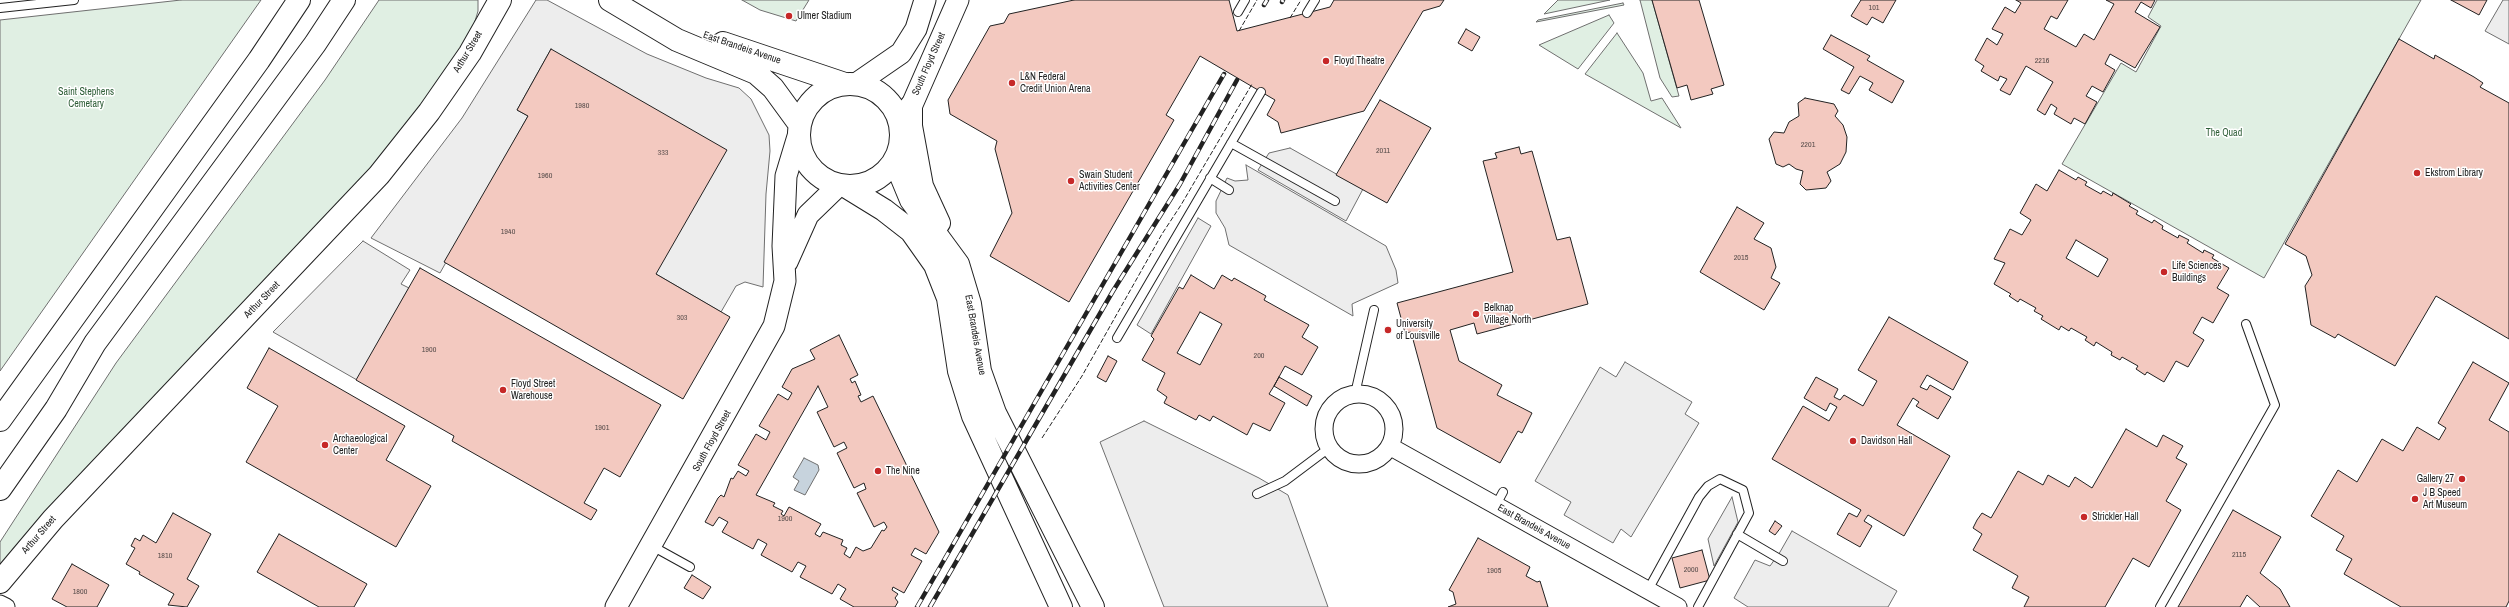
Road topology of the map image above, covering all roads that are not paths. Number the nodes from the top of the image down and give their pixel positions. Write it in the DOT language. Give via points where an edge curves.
graph roads {
  1 [pos="74,0"];
  2 [pos="299,0"];
  3 [pos="344,0"];
  4 [pos="500,0"];
  5 [pos="610,0"];
  6 [pos="925,0"];
  7 [pos="958,0"];
  8 [pos="1245,0"];
  9 [pos="1315,0"];
  10 [pos="0,8"];
  11 [pos="488,10"];
  12 [pos="1238,12"];
  13 [pos="1308,13"];
  14 [pos="638,15"];
  15 [pos="851,84"];
  16 [pos="1261,92"];
  17 [pos="911,106"];
  18 [pos="799,129"];
  19 [pos="901,129"];
  20 [pos="1231,143"];
  21 [pos="898,153"];
  22 [pos="1210,178"];
  23 [pos="842,185"];
  24 [pos="1229,190"];
  25 [pos="1335,201"];
  26 [pos="953,255"];
  27 [pos="785,266"];
  28 [pos="1374,310"];
  29 [pos="2246,324"];
  30 [pos="1117,338"];
  31 [pos="1355,394"];
  32 [pos="0,420"];
  33 [pos="1391,447"];
  34 [pos="1329,448"];
  35 [pos="0,489"];
  36 [pos="1257,494"];
  37 [pos="1737,534"];
  38 [pos="652,546"];
  39 [pos="1783,562"];
  40 [pos="690,567"];
  41 [pos="0,582"];
  42 [pos="1648,590"];
  43 [pos="0,604"];
  44 [pos="1672,606"];
  45 [pos="6,607"];
  46 [pos="616,607"];
  47 [pos="1061,607"];
  48 [pos="1093,607"];
  49 [pos="1698,607"];
  50 [pos="2160,607"];
  1 -- 10 [label="lane"];
  2 -- 32 [label="main road" via="260,60"];
  3 -- 35 [label="main road" via="95,343 56,409"];
  4 -- 11 [label="main road, Arthur Street"];
  5 -- 14 [label="main road, East Brandeis Avenue"];
  6 -- 15 [label="street" via="916,29 901,53"];
  7 -- 17 [label="street, South Floyd Street"];
  8 -- 12 [label="lane"];
  9 -- 13 [label="lane"];
  11 -- 41 [label="main road, Arthur Street" via="470,54 379,175 53,519"];
  14 -- 15 [label="main road, East Brandeis Avenue"];
  14 -- 18 [label="main road, East Brandeis Avenue" via="677,40 756,73 773,88"];
  15 -- 18 [label="main road" via="828,89 813,100 803,115"];
  15 -- 19 [label="main road" via="867,86 887,98 894,108"];
  16 -- 20 [label="lane"];
  17 -- 19 [label="street, South Floyd Street"];
  17 -- 26 [label="main road" via="910,126 922,186"];
  18 -- 23 [label="main road" via="801,148 812,169 824,179"];
  18 -- 27 [label="street, South Floyd Street" via="786,176 782,246"];
  19 -- 21 [label="main road"];
  20 -- 22 [label="lane"];
  20 -- 25 [label="lane"];
  21 -- 23 [label="main road" via="892,165 877,178 858,186"];
  21 -- 26 [label="main road, East Brandeis Avenue" via="899,171 910,200"];
  22 -- 24 [label="lane"];
  22 -- 30 [label="lane"];
  23 -- 27 [label="street, South Floyd Street" via="808,215"];
  23 -- 47 [label="main road, East Brandeis Avenue" via="884,210 911,231 935,265 948,298 959,371 973,416"];
  26 -- 48 [label="main road, East Brandeis Avenue" via="966,289 976,353 987,392"];
  27 -- 38 [label="street, South Floyd Street" via="781,306 769,337"];
  28 -- 31 [label="lane"];
  29 -- 50 [label="lane" via="2275,404"];
  31 -- 33 [label="street" via="1371,396 1386,405 1395,425"];
  31 -- 34 [label="street" via="1334,404 1328,414 1324,436"];
  33 -- 34 [label="street" via="1384,455 1365,465 1344,462"];
  33 -- 42 [label="street, East Brandeis Avenue" via="1499,499"];
  34 -- 36 [label="lane" via="1285,482"];
  37 -- 39 [label="lane"];
  37 -- 42 [label="lane" via="1749,513 1743,490 1720,479 1708,486 1699,497"];
  37 -- 49 [label="lane"];
  38 -- 40 [label="lane"];
  38 -- 46 [label="street, South Floyd Street"];
  42 -- 44 [label="street, East Brandeis Avenue"];
  43 -- 45 [label="street"];
}
